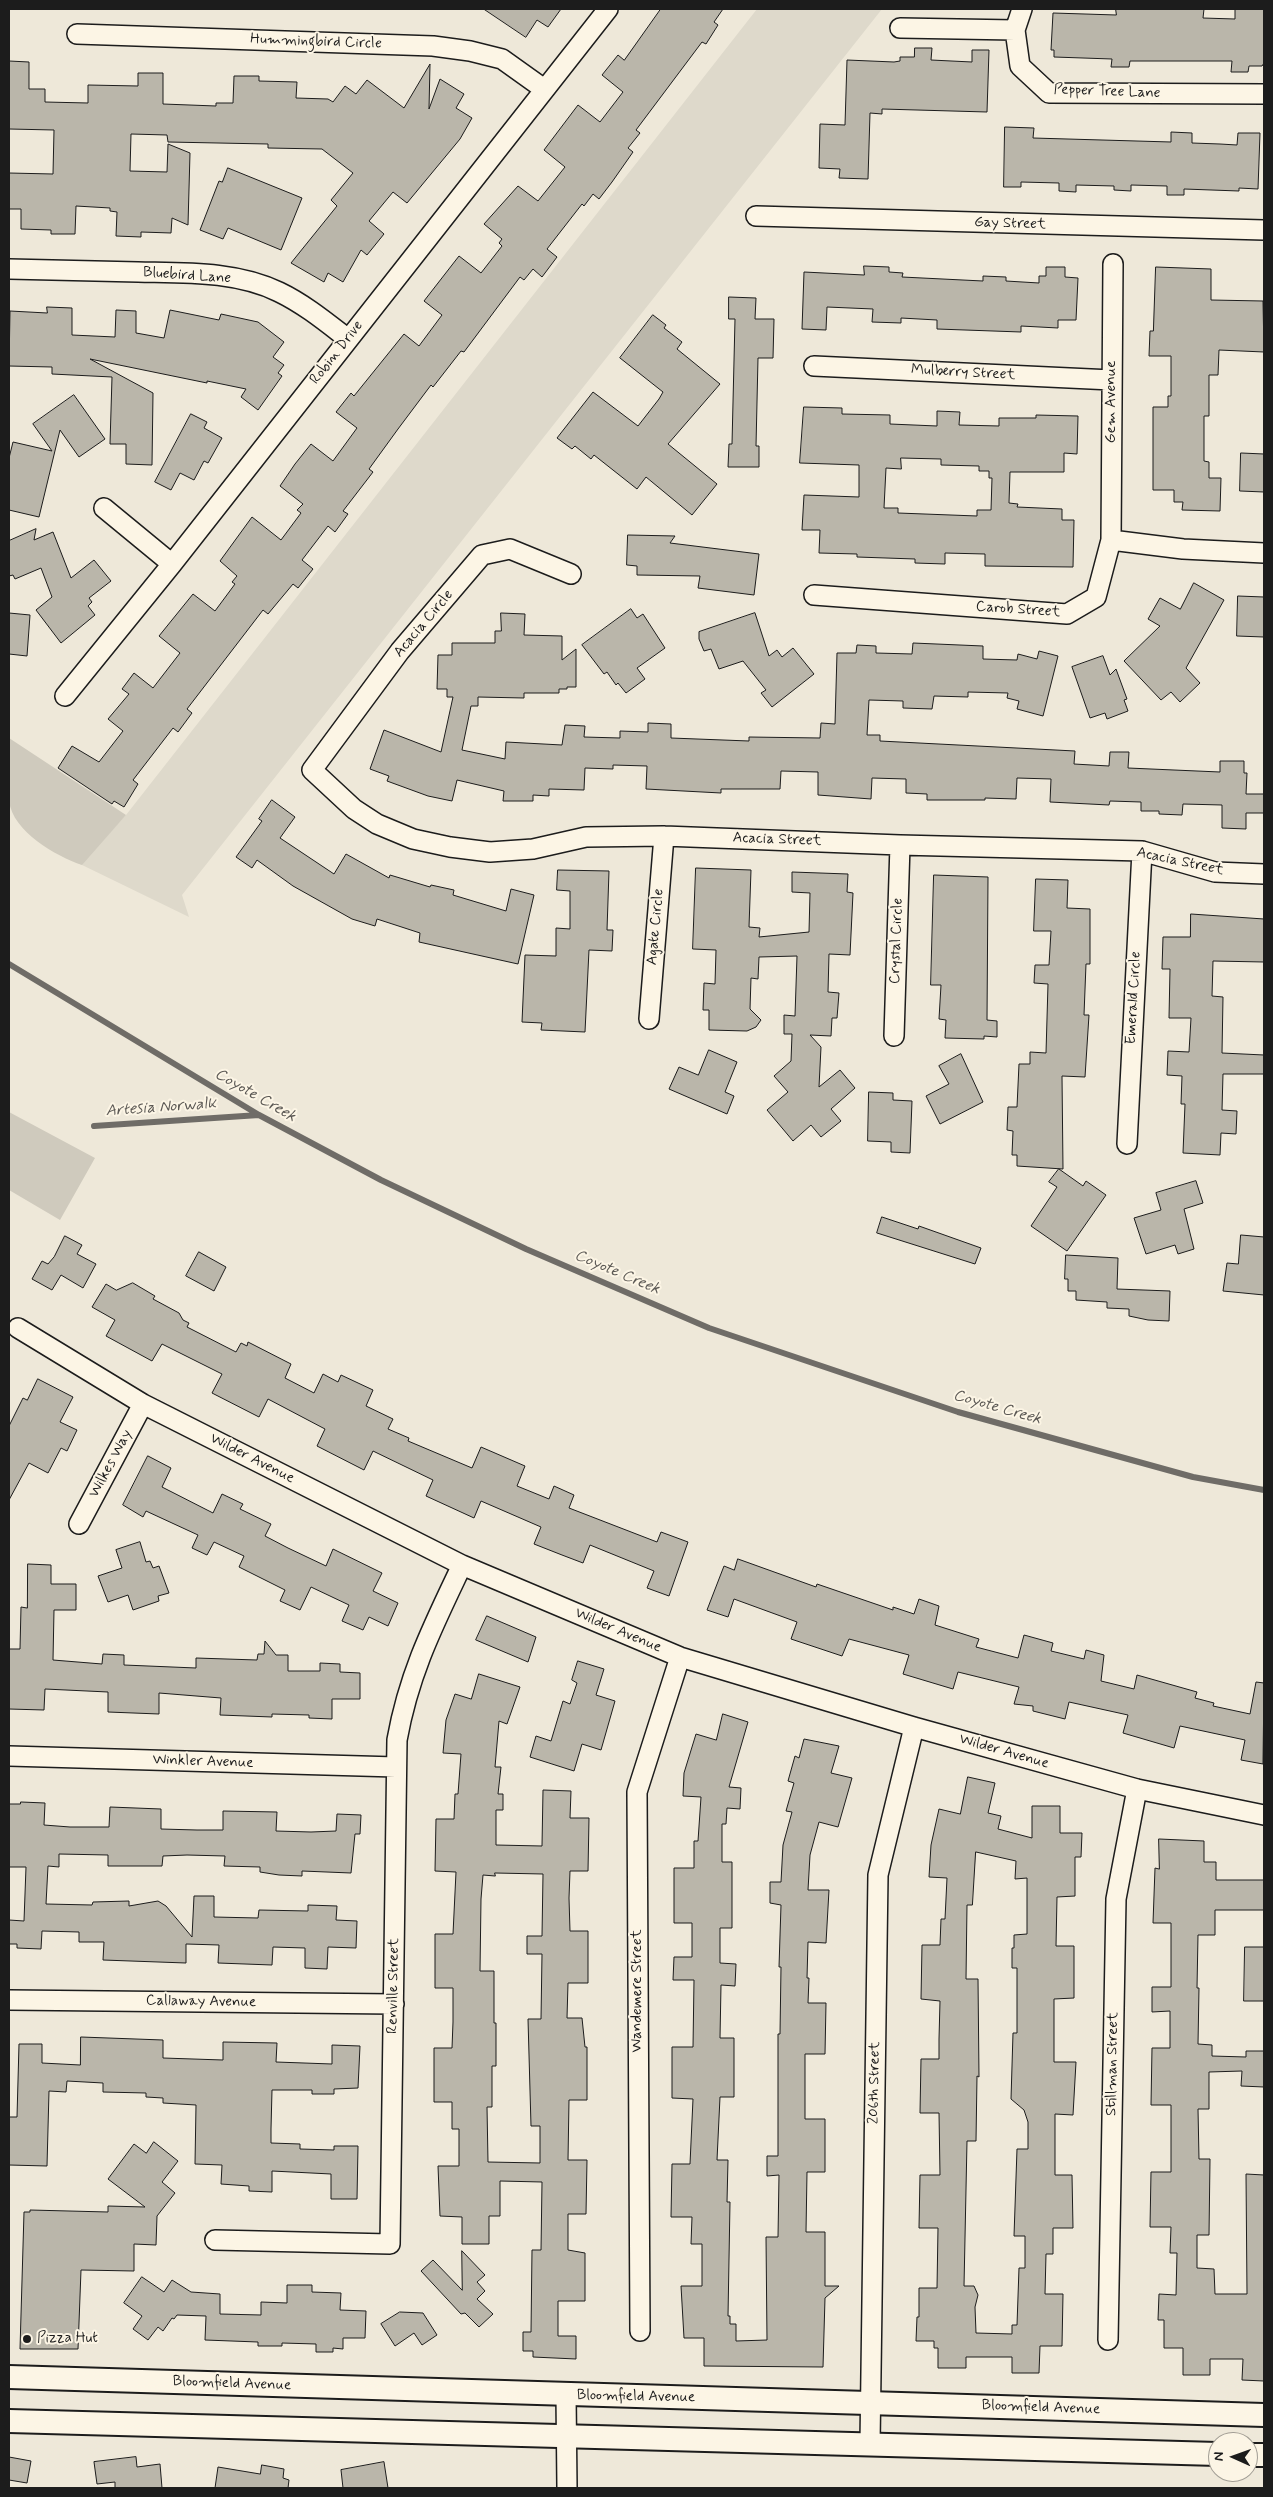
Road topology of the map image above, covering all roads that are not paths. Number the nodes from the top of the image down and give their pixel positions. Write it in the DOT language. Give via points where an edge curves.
graph roads {
  1 [pos="608,9"];
  2 [pos="1022,9"];
  3 [pos="900,28"];
  4 [pos="1015,30"];
  5 [pos="77,34"];
  6 [pos="544,89"];
  7 [pos="1264,94"];
  8 [pos="756,216"];
  9 [pos="1264,230"];
  10 [pos="1113,264"];
  11 [pos="9,269"];
  12 [pos="348,339"];
  13 [pos="814,366"];
  14 [pos="1112,380"];
  15 [pos="104,508"];
  16 [pos="1112,540"];
  17 [pos="1264,553"];
  18 [pos="172,564"];
  19 [pos="571,574"];
  20 [pos="814,595"];
  21 [pos="65,696"];
  22 [pos="312,770"];
  23 [pos="664,836"];
  24 [pos="900,845"];
  25 [pos="1142,851"];
  26 [pos="1264,874"];
  27 [pos="649,1019"];
  28 [pos="894,1036"];
  29 [pos="1127,1144"];
  30 [pos="18,1328"];
  31 [pos="143,1404"];
  32 [pos="79,1524"];
  33 [pos="462,1565"];
  34 [pos="680,1657"];
  35 [pos="914,1727"];
  36 [pos="9,1756"];
  37 [pos="396,1768"];
  38 [pos="1137,1789"];
  39 [pos="1264,1815"];
  40 [pos="9,2000"];
  41 [pos="394,2004"];
  42 [pos="215,2240"];
  43 [pos="640,2331"];
  44 [pos="1108,2340"];
  45 [pos="9,2376"];
  46 [pos="566,2395"];
  47 [pos="870,2402"];
  48 [pos="1264,2415"];
  49 [pos="9,2421"];
  50 [pos="567,2436"];
  51 [pos="870,2444"];
  52 [pos="1208,2454"];
  53 [pos="566,2488"];
  1 -- 6 [label="street, Robin Drive"];
  2 -- 4 [label="street"];
  3 -- 4 [label="street"];
  4 -- 7 [label="street, Pepper Tree Lane" via="1020,66 1049,93"];
  5 -- 6 [label="street, Hummingbird Circle" via="470,50 502,59"];
  6 -- 12 [label="street, Robin Drive"];
  8 -- 9 [label="street, Gay Street"];
  10 -- 14 [label="street, Gem Avenue"];
  11 -- 12 [label="street, Bluebird Lane" via="227,276 278,291 300,303"];
  12 -- 18 [label="street, Robin Drive"];
  13 -- 14 [label="street, Mulberry Street"];
  14 -- 16 [label="street, Gem Avenue"];
  15 -- 18 [label="street"];
  16 -- 17 [label="street" via="1183,549"];
  16 -- 20 [label="street, Carob Street" via="1096,597 1067,614"];
  18 -- 21 [label="street, Robin Drive"];
  19 -- 22 [label="street, Acacia Circle" via="510,549 482,555 400,651"];
  22 -- 23 [label="street, Acacia Street" via="354,809 377,824 413,839 450,847 490,852 533,849 586,837"];
  23 -- 24 [label="street, Acacia Street"];
  23 -- 27 [label="street, Agate Circle"];
  24 -- 25 [label="street, Acacia Street"];
  24 -- 28 [label="street, Crystal Circle"];
  25 -- 26 [label="street, Acacia Street" via="1215,872"];
  25 -- 29 [label="street, Emerald Circle"];
  30 -- 31 [label="street, Wilder Avenue"];
  31 -- 32 [label="street, Wilkes Way"];
  31 -- 33 [label="street, Wilder Avenue"];
  33 -- 34 [label="street, Wilder Avenue"];
  33 -- 37 [label="street, Renville Street" via="410,1683 397,1740"];
  34 -- 35 [label="street, Wilder Avenue"];
  34 -- 43 [label="street, Wandemere Street" via="637,1792"];
  35 -- 38 [label="street, Wilder Avenue"];
  35 -- 47 [label="street, 206th Street" via="878,1875"];
  36 -- 37 [label="street, Winkler Avenue"];
  37 -- 41 [label="street, Renville Street"];
  38 -- 39 [label="street, Wilder Avenue"];
  38 -- 44 [label="street, Stillman Street" via="1116,1899"];
  40 -- 41 [label="street, Callaway Avenue"];
  41 -- 42 [label="street, Renville Street" via="390,2244"];
  45 -- 46 [label="street, Bloomfield Avenue"];
  46 -- 47 [label="street, Bloomfield Avenue"];
  46 -- 50 [label="street"];
  47 -- 48 [label="street, Bloomfield Avenue"];
  47 -- 51 [label="street, 206th Street"];
  49 -- 50 [label="street"];
  50 -- 51 [label="street"];
  50 -- 53 [label="street"];
  51 -- 52 [label="street"];
}
